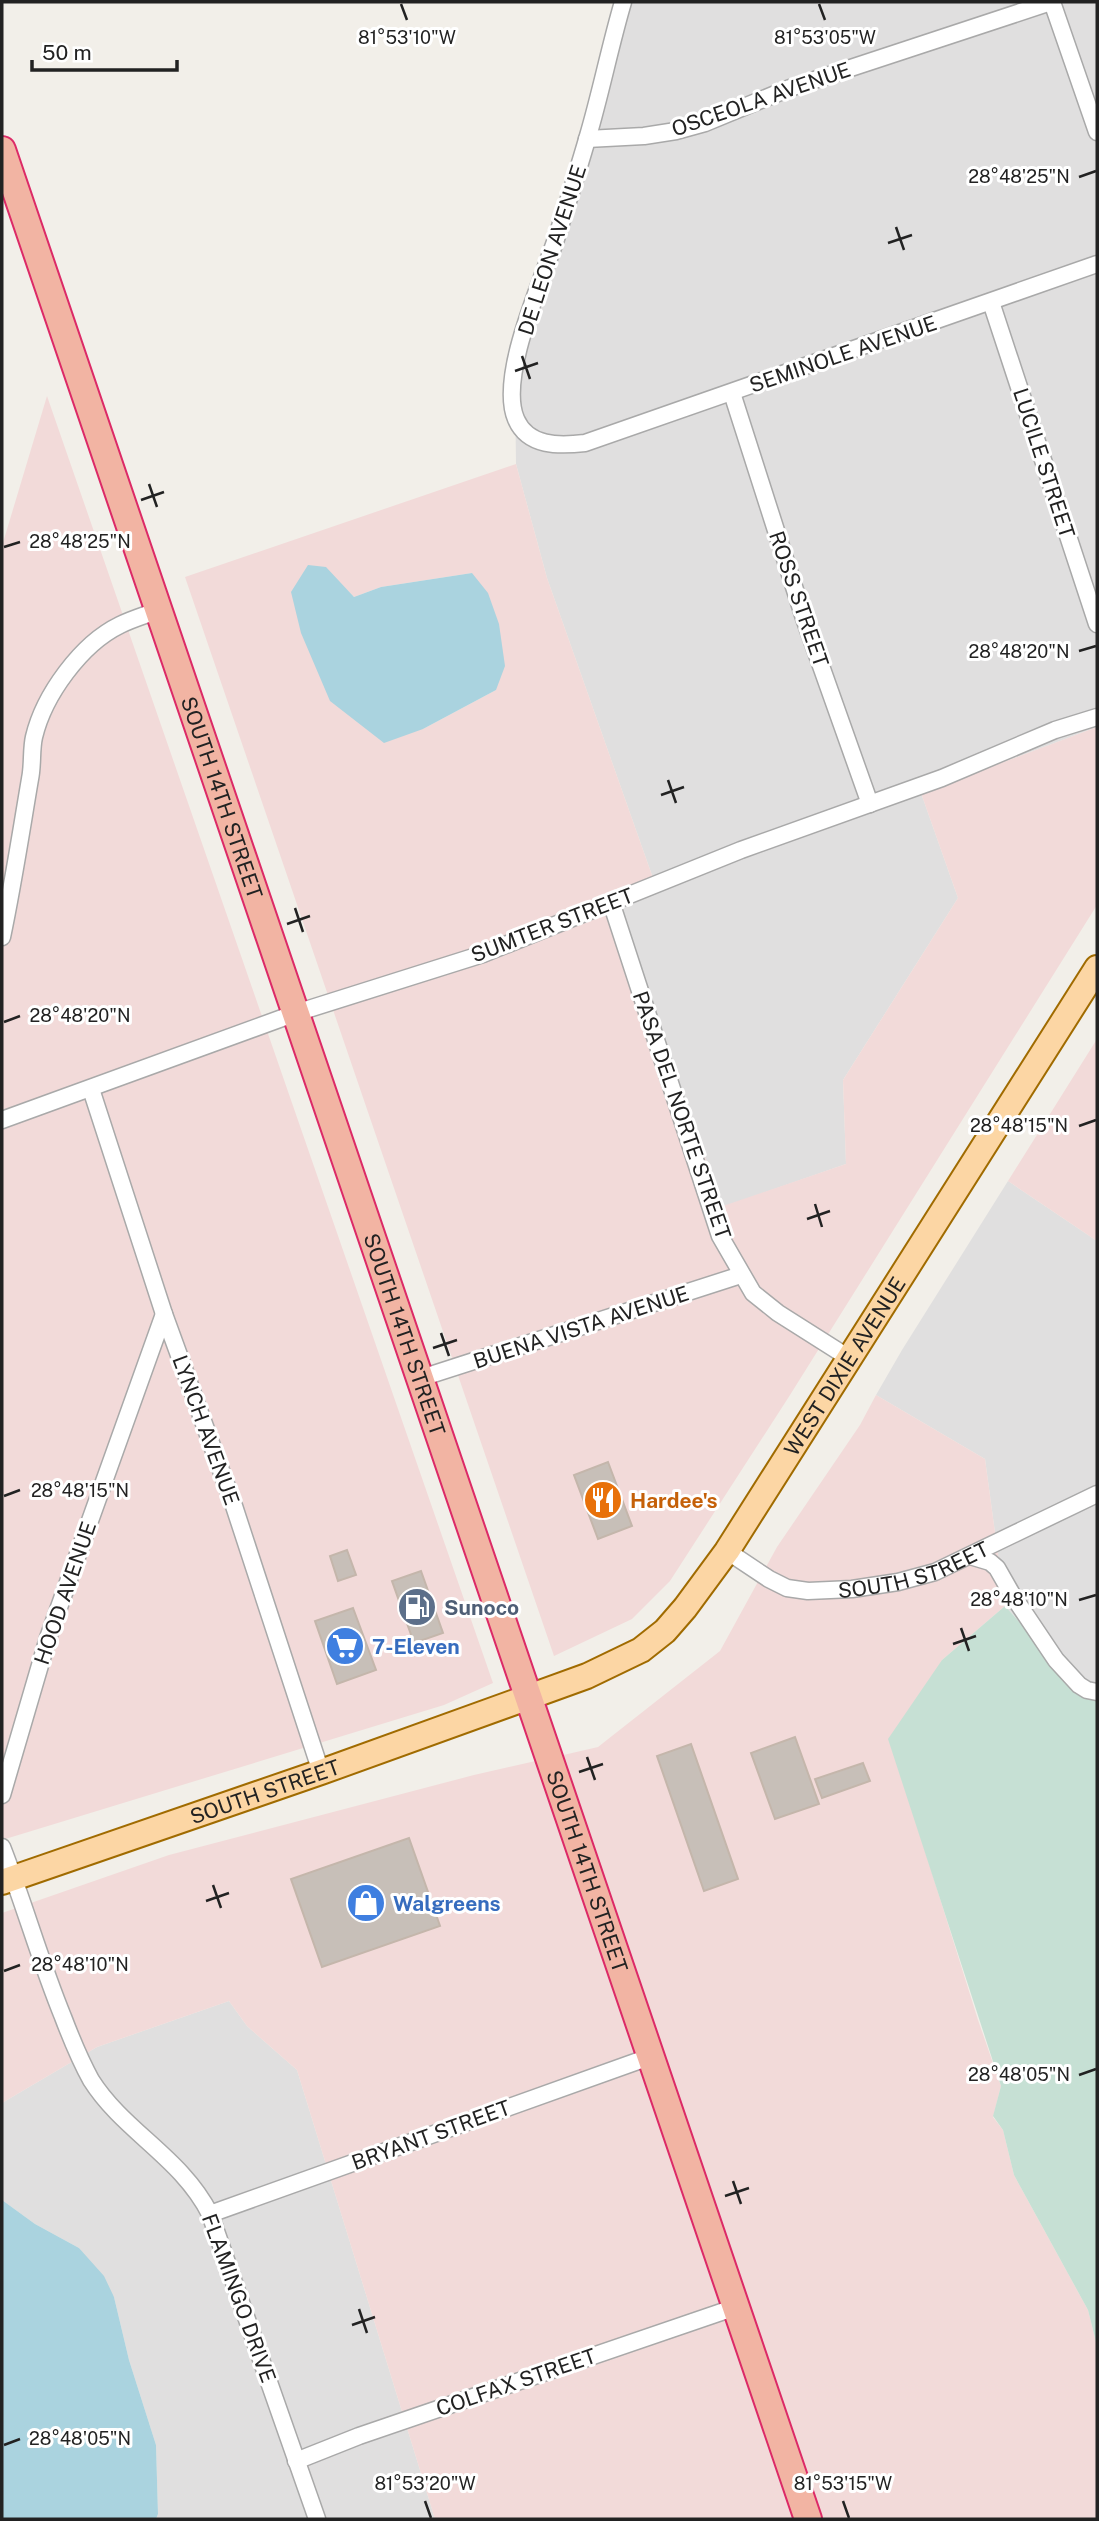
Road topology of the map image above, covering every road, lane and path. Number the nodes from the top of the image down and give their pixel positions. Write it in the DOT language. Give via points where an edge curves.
graph roads {
  1 [pos="623,2"];
  2 [pos="1051,2"];
  3 [pos="1097,132"];
  4 [pos="587,139"];
  5 [pos="2,150"];
  6 [pos="1097,264"];
  7 [pos="990,302"];
  8 [pos="732,393"];
  9 [pos="587,443"];
  10 [pos="159,610"];
  11 [pos="1097,624"];
  12 [pos="1097,717"];
  13 [pos="870,804"];
  14 [pos="611,902"];
  15 [pos="2,937"];
  16 [pos="1097,968"];
  17 [pos="296,1013"];
  18 [pos="91,1089"];
  19 [pos="2,1121"];
  20 [pos="741,1275"];
  21 [pos="164,1314"];
  22 [pos="849,1358"];
  23 [pos="421,1378"];
  24 [pos="1097,1493"];
  25 [pos="727,1551"];
  26 [pos="970,1556"];
  27 [pos="1097,1692"];
  28 [pos="529,1698"];
  29 [pos="321,1772"];
  30 [pos="2,1795"];
  31 [pos="2,1847"];
  32 [pos="8,1880"];
  33 [pos="652,2056"];
  34 [pos="210,2214"];
  35 [pos="736,2307"];
  36 [pos="296,2460"];
  37 [pos="317,2519"];
  38 [pos="808,2519"];
  1 -- 4 [label="street, DE LEON AVENUE"];
  2 -- 3 [label="street"];
  2 -- 4 [label="street, OSCEOLA AVENUE" via="790,88 686,128"];
  4 -- 9 [label="street, DE LEON AVENUE" via="527,320 512,402 515,417 532,438 550,445"];
  5 -- 10 [label="highway, SOUTH 14TH STREET"];
  6 -- 7 [label="street, SEMINOLE AVENUE"];
  7 -- 8 [label="street, SEMINOLE AVENUE"];
  7 -- 11 [label="street, LUCILE STREET"];
  8 -- 9 [label="street, SEMINOLE AVENUE"];
  8 -- 13 [label="street, ROSS STREET"];
  10 -- 15 [label="street" via="118,626 96,641 65,674 40,719"];
  10 -- 17 [label="highway, SOUTH 14TH STREET"];
  12 -- 13 [label="street, SUMTER STREET"];
  13 -- 14 [label="street, SUMTER STREET"];
  14 -- 17 [label="street, SUMTER STREET" via="483,954"];
  14 -- 20 [label="street, PASA DEL NORTE STREET" via="720,1236"];
  16 -- 22 [label="main road, WEST DIXIE AVENUE"];
  17 -- 18 [label="street, SUMTER STREET"];
  17 -- 23 [label="highway, SOUTH 14TH STREET"];
  18 -- 19 [label="street, SUMTER STREET"];
  18 -- 21 [label="street, LYNCH AVENUE"];
  20 -- 22 [label="street, PASA DEL NORTE STREET" via="753,1293 778,1313"];
  20 -- 23 [label="street, BUENA VISTA AVENUE"];
  21 -- 29 [label="street, LYNCH AVENUE" via="234,1506"];
  21 -- 30 [label="street, HOOD AVENUE" via="48,1638"];
  22 -- 25 [label="main road, WEST DIXIE AVENUE"];
  23 -- 28 [label="highway, SOUTH 14TH STREET"];
  24 -- 26 [label="street, SOUTH STREET"];
  25 -- 26 [label="street, SOUTH STREET" via="787,1588 807,1591 898,1582"];
  25 -- 28 [label="main road, WEST DIXIE AVENUE" via="657,1637 617,1662"];
  26 -- 27 [label="street" via="998,1568 1056,1660 1080,1685"];
  28 -- 29 [label="main road, SOUTH STREET"];
  28 -- 33 [label="highway, SOUTH 14TH STREET"];
  29 -- 32 [label="main road, SOUTH STREET"];
  31 -- 32 [label="street"];
  32 -- 34 [label="street, FLAMINGO DRIVE" via="91,2078 107,2101 190,2180"];
  33 -- 34 [label="street, BRYANT STREET"];
  33 -- 35 [label="highway, SOUTH 14TH STREET"];
  34 -- 36 [label="street, FLAMINGO DRIVE"];
  35 -- 36 [label="street, COLFAX STREET"];
  35 -- 38 [label="highway, SOUTH 14TH STREET"];
  36 -- 37 [label="street, FLAMINGO DRIVE"];
}
